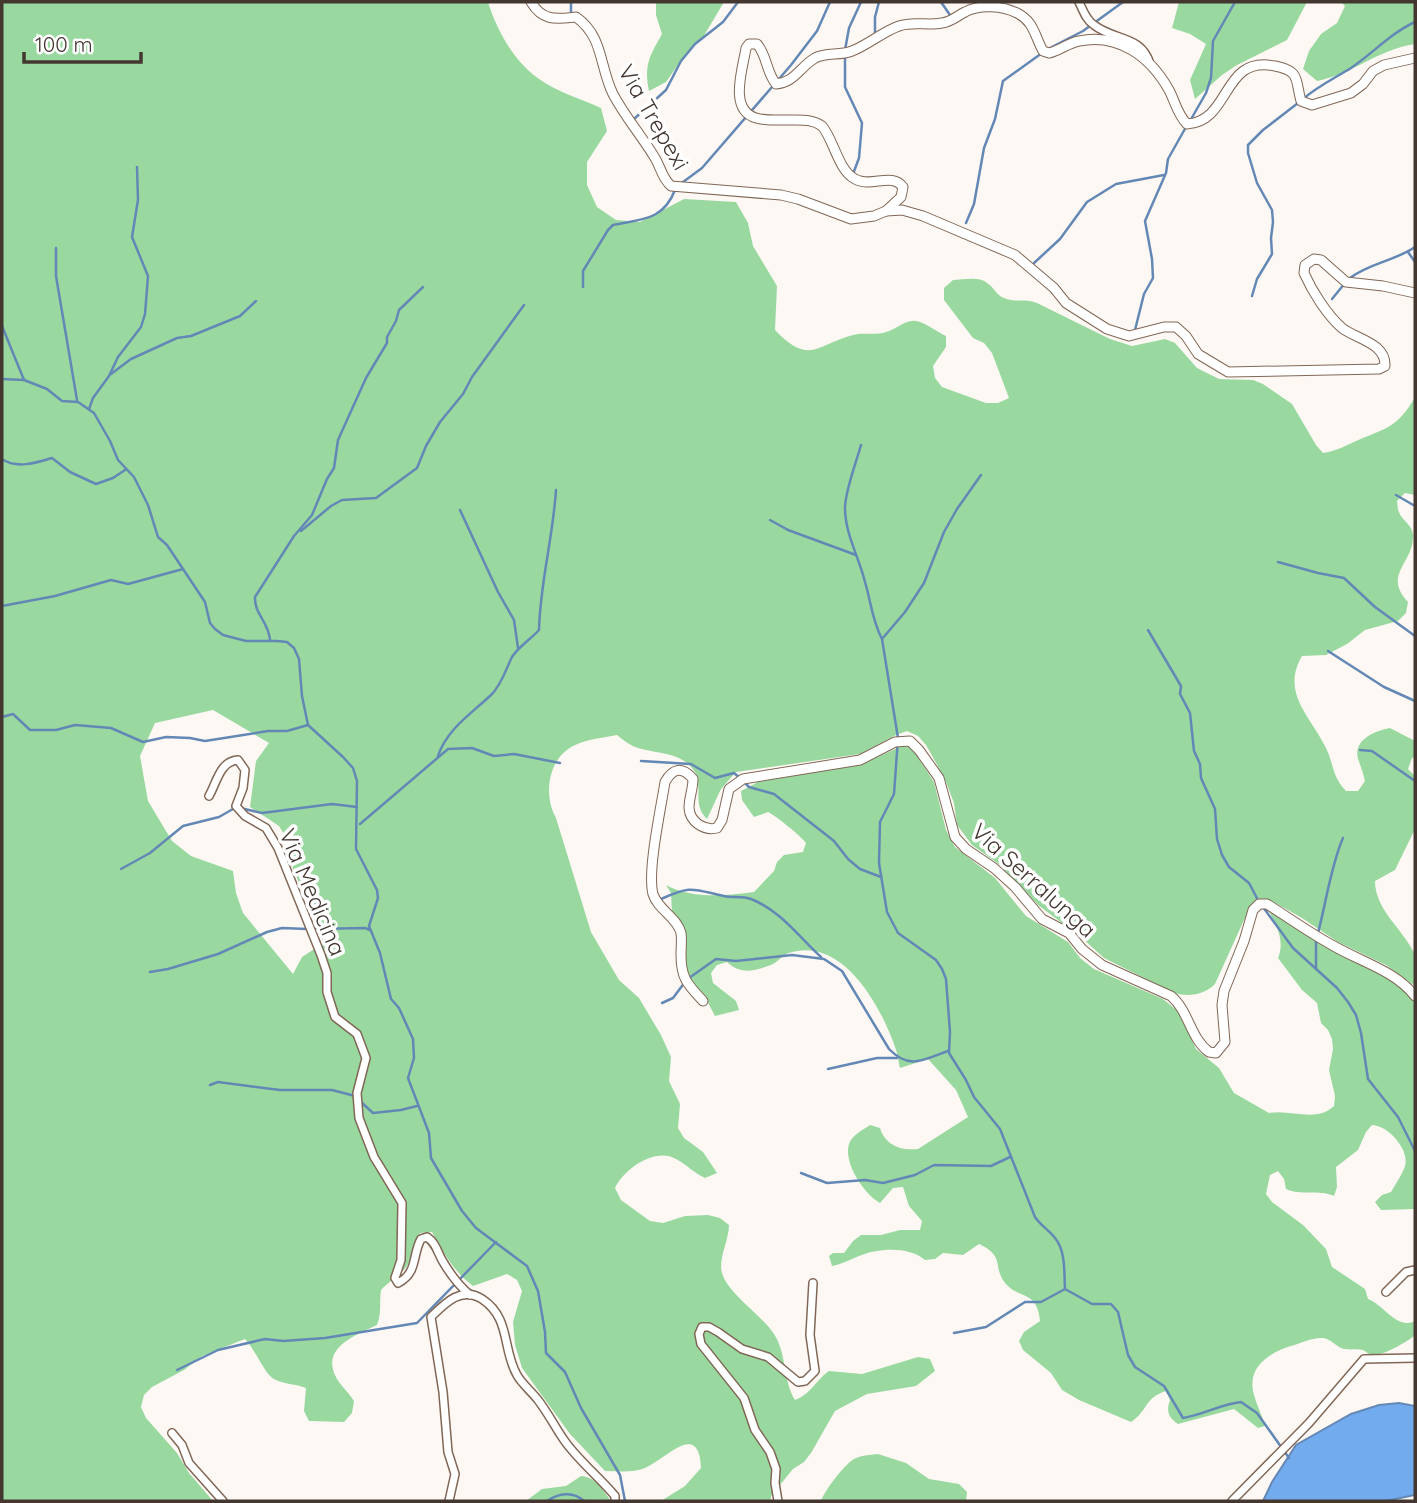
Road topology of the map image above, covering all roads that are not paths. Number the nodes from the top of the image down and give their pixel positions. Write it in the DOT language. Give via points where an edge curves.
graph roads {
  1 [pos="531,2"];
  2 [pos="1079,2"];
  3 [pos="1415,58"];
  4 [pos="1150,65"];
  5 [pos="886,211"];
  6 [pos="1415,293"];
  7 [pos="209,796"];
  8 [pos="1415,996"];
  9 [pos="703,1001"];
  10 [pos="1415,1270"];
  11 [pos="813,1283"];
  12 [pos="1387,1292"];
  13 [pos="470,1294"];
  14 [pos="1415,1358"];
  15 [pos="172,1433"];
  16 [pos="223,1501"];
  17 [pos="449,1501"];
  18 [pos="615,1501"];
  19 [pos="778,1501"];
  20 [pos="1232,1501"];
  1 -- 5 [label="street, Via Trepexi" via="547,18 576,17 591,30 613,93 671,186 781,195 851,219"];
  2 -- 4 [label="street" via="1092,24 1139,45"];
  3 -- 4 [label="street" via="1384,65 1351,93 1312,105 1301,101 1297,79 1286,69 1257,64 1240,72 1202,120 1187,124"];
  4 -- 5 [label="street" via="1137,51 1106,40 1077,41 1044,51 1024,16 993,7 975,7 946,23 898,26 852,51 813,59 782,84 773,80 763,51 757,44 749,44 739,90 743,110 757,119 807,120 822,126 856,180 900,183 901,197"];
  5 -- 6 [label="street, Via Trepexi" via="923,216 1015,255 1066,303 1107,329 1129,336 1176,327 1198,354 1228,372 1385,366 1380,351 1343,328 1324,305 1304,274 1311,261 1321,260 1351,284"];
  7 -- 13 [label="street, Via Medicina" via="223,766 238,760 245,770 236,806 266,828 278,848 321,955 335,1017 357,1034 366,1058 357,1093 359,1118 368,1146 403,1211 401,1260 395,1278 398,1283 407,1278 417,1246 427,1237 459,1286"];
  8 -- 9 [label="street, Via Serralunga" via="1395,977 1332,946 1267,904 1259,904 1224,991 1225,1042 1216,1053 1209,1052 1171,996 1102,965 1069,933 1042,919 1004,877 966,849 956,837 939,778 919,750 905,740 860,760 743,779 729,789 722,820 710,830 691,816 693,779 682,770 669,773 655,850 653,894 678,926 681,971"];
  10 -- 12 [label="street" via="1406,1272"];
  11 -- 19 [label="street" via="810,1335 815,1371 805,1381 798,1382 768,1357 742,1349 709,1327 702,1326 699,1334 701,1343 744,1398 755,1430 770,1452"];
  13 -- 17 [label="street" via="458,1295 431,1317 454,1474"];
  13 -- 18 [label="street" via="482,1299 504,1325 518,1378"];
  14 -- 20 [label="street" via="1364,1359"];
  15 -- 16 [label="street" via="189,1463"];
}
